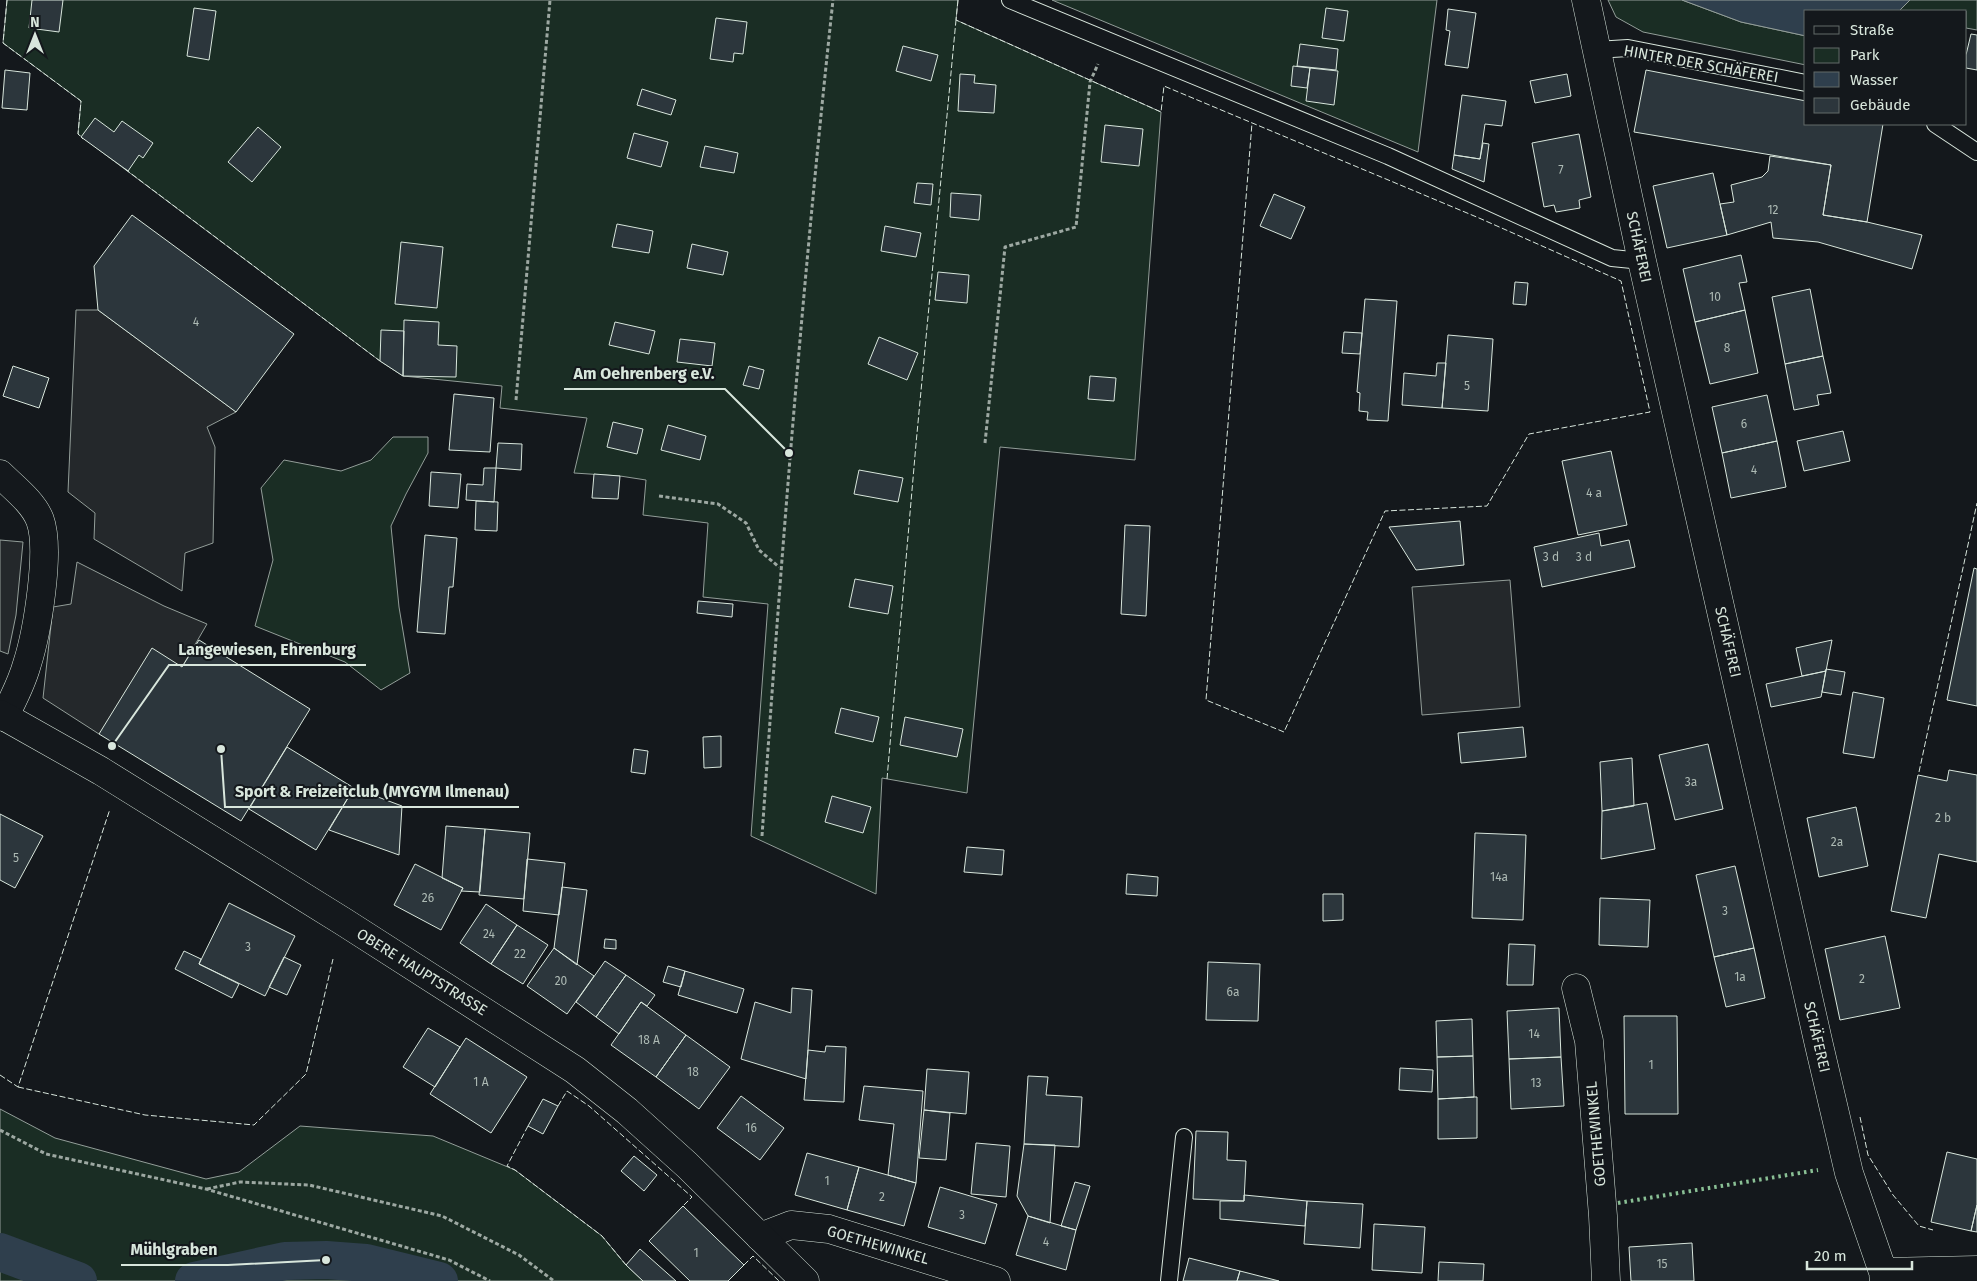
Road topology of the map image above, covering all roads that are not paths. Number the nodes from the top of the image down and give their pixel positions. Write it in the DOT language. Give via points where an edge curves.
graph roads {
  1 [pos="1010,0"];
  2 [pos="1586,0"];
  3 [pos="1596,50"];
  4 [pos="1804,83"];
  5 [pos="1936,125"];
  6 [pos="1977,152"];
  7 [pos="1642,261"];
  8 [pos="0,474"];
  9 [pos="2,715"];
  10 [pos="1576,988"];
  11 [pos="1184,1137"];
  12 [pos="760,1237"];
  13 [pos="1977,1270"];
  14 [pos="1883,1277"];
  15 [pos="806,1281"];
  16 [pos="996,1281"];
  17 [pos="1169,1281"];
  18 [pos="1606,1281"];
  1 -- 7 [label="lane" via="1388,156 1612,258"];
  2 -- 3 [label="street, SCHÄFEREI"];
  3 -- 4 [label="lane, HINTER DER SCHÄFEREI" via="1628,48"];
  3 -- 7 [label="street, SCHÄFEREI"];
  5 -- 6 [label="lane"];
  7 -- 14 [label="street, SCHÄFEREI" via="1847,1164"];
  8 -- 9 [label="street" via="29,503 40,520 45,549 28,664"];
  9 -- 12 [label="street, OBERE HAUPTSTRASSE" via="118,782 575,1070 687,1165"];
  10 -- 18 [label="street, GOETHEWINKEL" via="1589,1041"];
  11 -- 17 [label="lane"];
  12 -- 15 [label="street, OBERE HAUPTSTRASSE"];
  12 -- 16 [label="street, GOETHEWINKEL" via="791,1225 829,1229"];
  13 -- 14 [label="street"];
}
